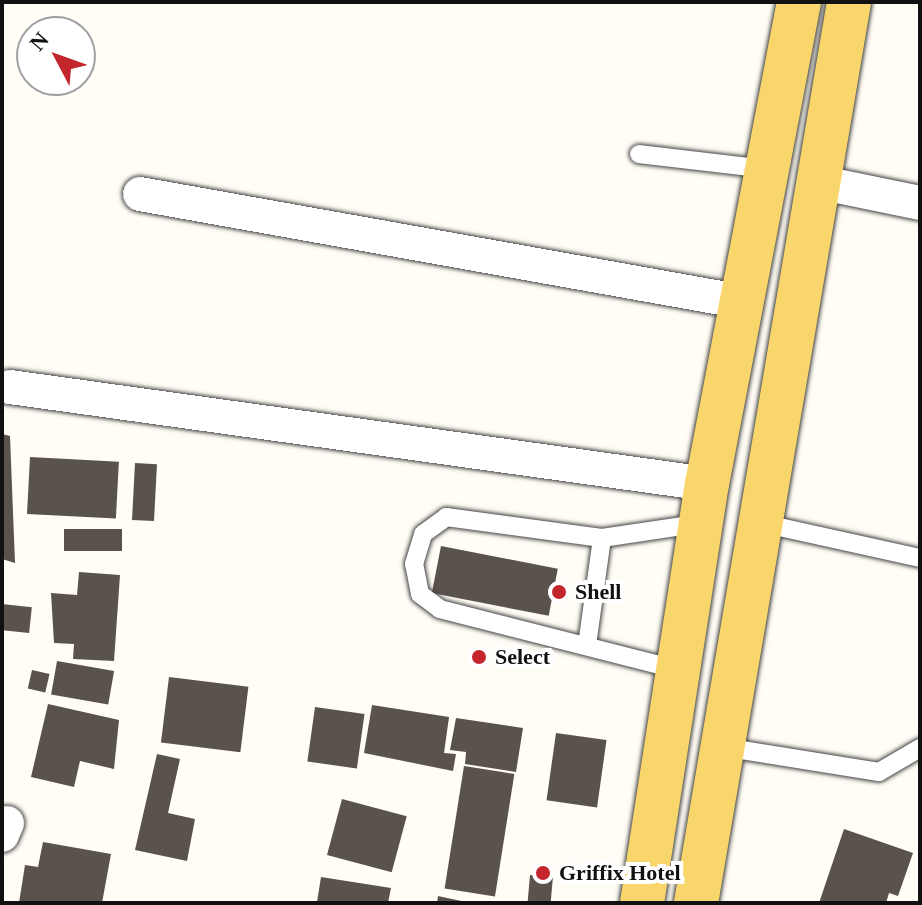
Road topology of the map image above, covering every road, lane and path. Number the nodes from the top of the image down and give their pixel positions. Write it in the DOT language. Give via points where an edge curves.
graph roads {
  1 [pos="799,2"];
  2 [pos="849,2"];
  3 [pos="639,154"];
  4 [pos="769,169"];
  5 [pos="818,182"];
  6 [pos="140,194"];
  7 [pos="920,203"];
  8 [pos="743,302"];
  9 [pos="10,387"];
  10 [pos="704,504"];
  11 [pos="761,523"];
  12 [pos="602,538"];
  13 [pos="920,558"];
  14 [pos="587,645"];
  15 [pos="679,670"];
  16 [pos="723,747"];
  17 [pos="920,748"];
  18 [pos="642,903"];
  19 [pos="696,903"];
  1 -- 4 [label="main road"];
  2 -- 5 [label="main road"];
  3 -- 4 [label="lane"];
  4 -- 8 [label="main road"];
  5 -- 7 [label="street"];
  5 -- 11 [label="main road"];
  6 -- 8 [label="street"];
  8 -- 10 [label="main road"];
  9 -- 10 [label="street"];
  10 -- 12 [label="lane"];
  10 -- 15 [label="main road"];
  11 -- 13 [label="lane"];
  11 -- 16 [label="main road"];
  12 -- 14 [label="lane"];
  12 -- 14 [label="lane" via="446,517 423,534 414,564 420,594 440,609"];
  14 -- 15 [label="lane"];
  15 -- 18 [label="main road"];
  16 -- 17 [label="lane" via="879,772"];
  16 -- 19 [label="main road"];
}
